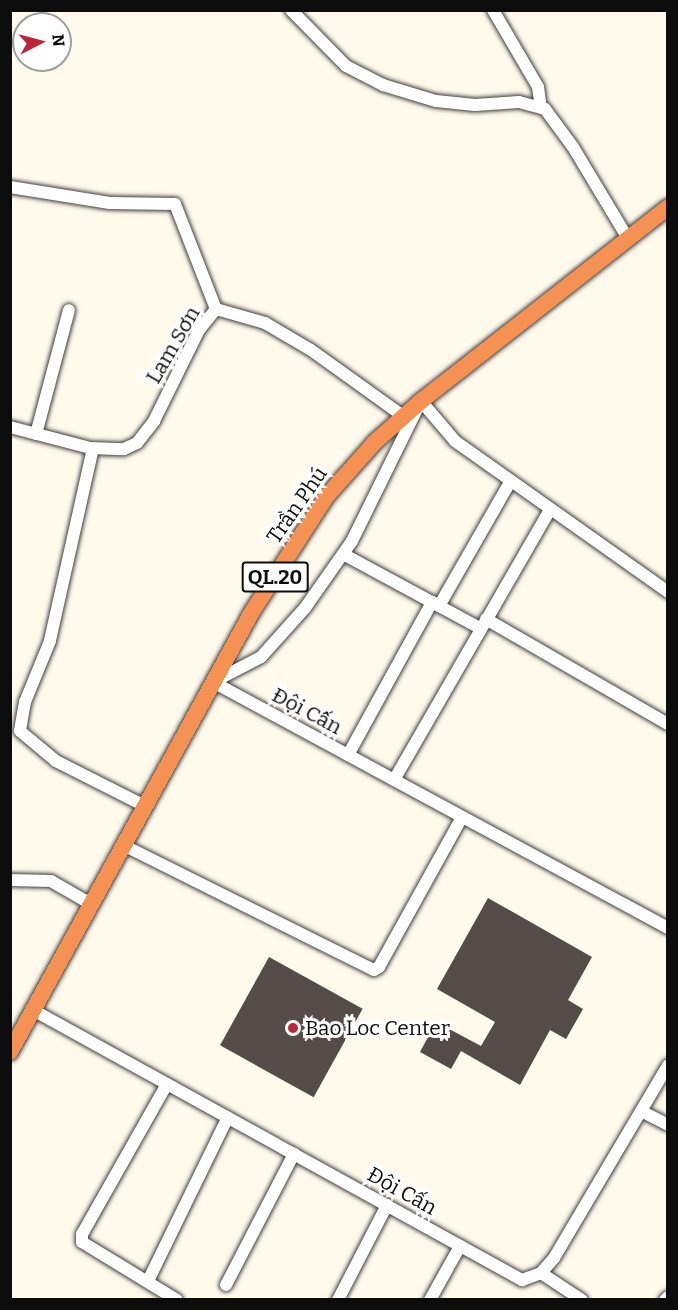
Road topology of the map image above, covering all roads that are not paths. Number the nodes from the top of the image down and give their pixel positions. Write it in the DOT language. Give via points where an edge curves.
graph roads {
  1 [pos="291,10"];
  2 [pos="493,10"];
  3 [pos="541,108"];
  4 [pos="10,187"];
  5 [pos="668,207"];
  6 [pos="627,237"];
  7 [pos="216,309"];
  8 [pos="69,310"];
  9 [pos="421,401"];
  10 [pos="404,416"];
  11 [pos="10,427"];
  12 [pos="36,434"];
  13 [pos="93,448"];
  14 [pos="510,482"];
  15 [pos="549,511"];
  16 [pos="343,554"];
  17 [pos="668,592"];
  18 [pos="436,604"];
  19 [pos="483,623"];
  20 [pos="213,682"];
  21 [pos="668,724"];
  22 [pos="348,755"];
  23 [pos="394,780"];
  24 [pos="145,807"];
  25 [pos="462,817"];
  26 [pos="123,845"];
  27 [pos="10,880"];
  28 [pos="91,904"];
  29 [pos="668,928"];
  30 [pos="33,1010"];
  31 [pos="10,1052"];
  32 [pos="668,1065"];
  33 [pos="166,1084"];
  34 [pos="641,1111"];
  35 [pos="228,1117"];
  36 [pos="668,1125"];
  37 [pos="294,1154"];
  38 [pos="387,1205"];
  39 [pos="460,1246"];
  40 [pos="541,1273"];
  41 [pos="148,1281"];
  42 [pos="226,1285"];
  43 [pos="177,1299"];
  44 [pos="338,1299"];
  45 [pos="430,1299"];
  46 [pos="582,1299"];
  1 -- 3 [label="street" via="346,66 383,85 436,100 475,105 519,102"];
  2 -- 3 [label="street" via="538,87"];
  3 -- 6 [label="street" via="573,147"];
  4 -- 7 [label="street" via="110,203 175,204"];
  5 -- 6 [label="highway, Trần Phú / QL.20"];
  6 -- 9 [label="highway, Trần Phú / QL.20"];
  7 -- 10 [label="street, Lam Sơn" via="265,323"];
  7 -- 13 [label="street, Lam Sơn" via="199,330 154,421 137,442 124,448"];
  8 -- 12 [label="street"];
  9 -- 10 [label="highway, Trần Phú / QL.20"];
  9 -- 14 [label="street" via="455,441"];
  9 -- 16 [label="street" via="379,491"];
  10 -- 20 [label="highway, Trần Phú / QL.20" via="326,497 250,615"];
  11 -- 12 [label="street, Lam Sơn"];
  12 -- 13 [label="street, Lam Sơn"];
  13 -- 24 [label="street" via="50,641 25,702 20,731 56,761"];
  14 -- 15 [label="street"];
  14 -- 18 [label="street"];
  15 -- 17 [label="street"];
  15 -- 19 [label="street"];
  16 -- 18 [label="street"];
  16 -- 20 [label="street" via="305,608 261,657"];
  18 -- 19 [label="street"];
  18 -- 22 [label="street"];
  19 -- 21 [label="street"];
  19 -- 23 [label="street"];
  20 -- 22 [label="street, Đội Cấn"];
  20 -- 24 [label="highway, Trần Phú / QL.20"];
  22 -- 23 [label="street, Đội Cấn"];
  23 -- 25 [label="street, Đội Cấn"];
  24 -- 26 [label="highway, Trần Phú / QL.20"];
  25 -- 26 [label="street" via="374,970"];
  25 -- 29 [label="street, Đội Cấn"];
  26 -- 28 [label="highway, Trần Phú / QL.20"];
  27 -- 28 [label="street" via="51,881"];
  28 -- 30 [label="highway, Trần Phú / QL.20"];
  30 -- 31 [label="highway, Trần Phú / QL.20"];
  30 -- 33 [label="street, Đội Cấn"];
  32 -- 34 [label="street"];
  33 -- 35 [label="street, Đội Cấn"];
  33 -- 41 [label="street" via="82,1234 87,1248"];
  34 -- 36 [label="street"];
  34 -- 40 [label="street" via="554,1258"];
  35 -- 37 [label="street, Đội Cấn"];
  35 -- 41 [label="street"];
  37 -- 38 [label="street, Đội Cấn"];
  37 -- 42 [label="street"];
  38 -- 39 [label="street, Đội Cấn"];
  38 -- 44 [label="street"];
  39 -- 40 [label="street, Đội Cấn" via="522,1280"];
  39 -- 45 [label="street"];
  40 -- 46 [label="street"];
  41 -- 43 [label="street"];
}
